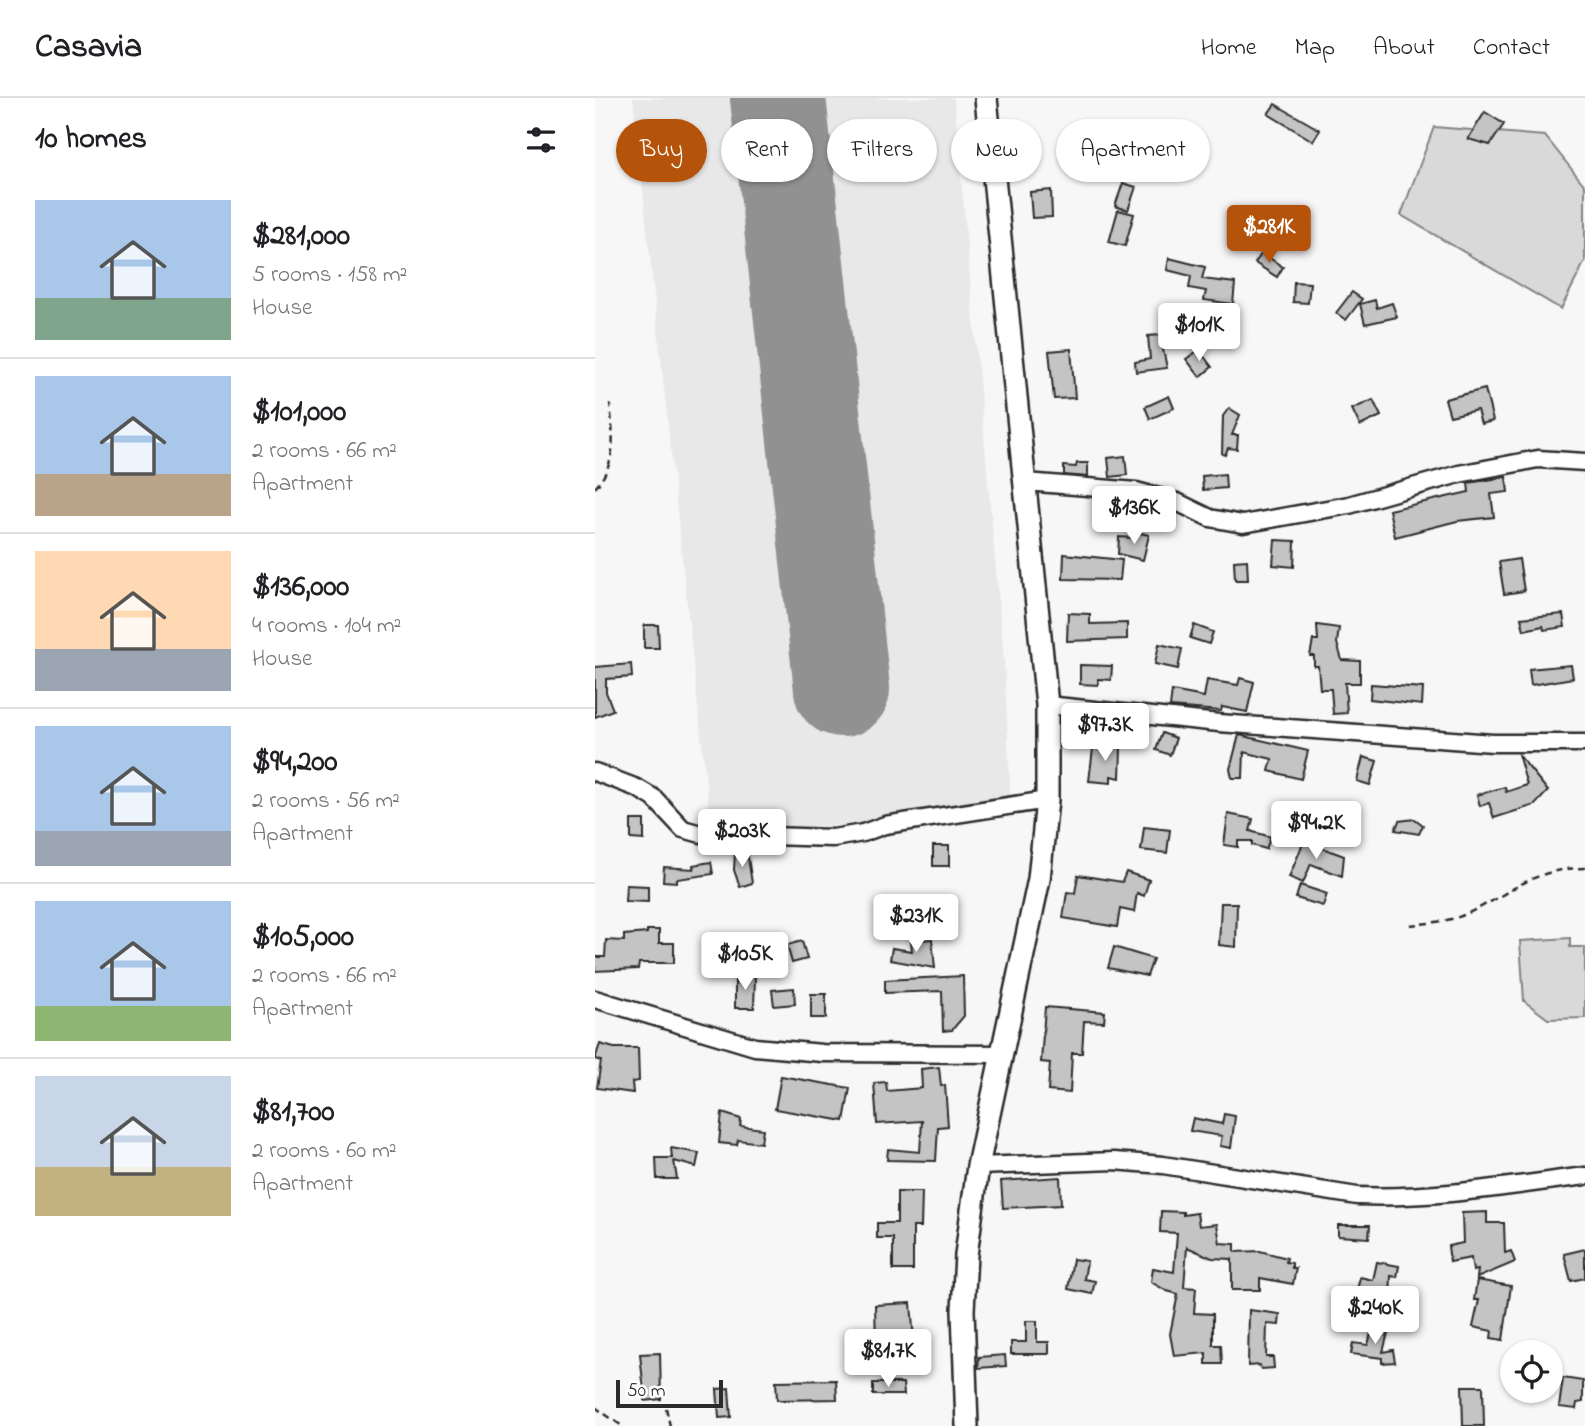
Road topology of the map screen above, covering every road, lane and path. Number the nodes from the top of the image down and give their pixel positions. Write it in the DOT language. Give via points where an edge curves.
graph roads {
  1 [pos="986,98"];
  2 [pos="610,404"];
  3 [pos="1585,463"];
  4 [pos="1026,482"];
  5 [pos="595,488"];
  6 [pos="1047,705"];
  7 [pos="1585,743"];
  8 [pos="595,772"];
  9 [pos="1047,800"];
  10 [pos="1585,868"];
  11 [pos="1409,925"];
  12 [pos="595,999"];
  13 [pos="1004,1054"];
  14 [pos="978,1166"];
  15 [pos="1585,1175"];
  16 [pos="595,1407"];
  17 [pos="666,1408"];
  18 [pos="622,1426"];
  19 [pos="670,1426"];
  20 [pos="967,1426"];
  1 -- 4 [label="main road"];
  2 -- 5 [label="path" via="611,464"];
  3 -- 4 [label="street" via="1538,459 1459,474 1349,505 1243,524 1210,518 1177,502 1136,491"];
  4 -- 6 [label="main road"];
  6 -- 7 [label="street" via="1493,743"];
  6 -- 9 [label="main road"];
  8 -- 9 [label="street" via="637,788 654,798 683,829 701,834 833,838 885,825"];
  9 -- 13 [label="main road" via="1039,879"];
  10 -- 11 [label="path" via="1563,869 1511,887 1452,919"];
  12 -- 13 [label="street" via="755,1047 822,1053"];
  13 -- 14 [label="main road"];
  14 -- 15 [label="street" via="1163,1165 1383,1197"];
  14 -- 20 [label="main road" via="963,1310"];
  16 -- 18 [label="path"];
  17 -- 19 [label="path"];
}
